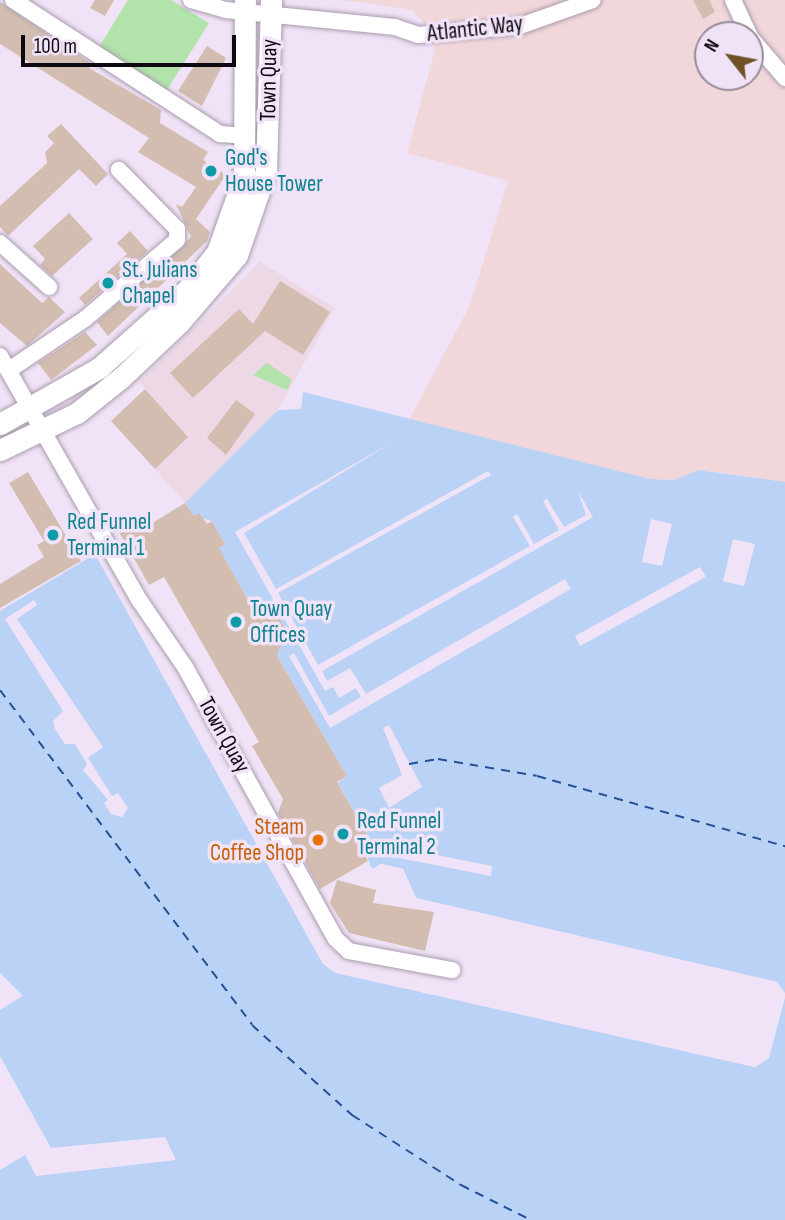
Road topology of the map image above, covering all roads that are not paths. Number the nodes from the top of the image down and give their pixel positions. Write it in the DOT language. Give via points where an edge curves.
graph roads {
  1 [pos="13,0"];
  2 [pos="191,0"];
  3 [pos="593,0"];
  4 [pos="733,0"];
  5 [pos="244,6"];
  6 [pos="270,7"];
  7 [pos="743,21"];
  8 [pos="764,53"];
  9 [pos="785,78"];
  10 [pos="247,136"];
  11 [pos="118,170"];
  12 [pos="0,243"];
  13 [pos="49,287"];
  14 [pos="4,363"];
  15 [pos="31,409"];
  16 [pos="0,424"];
  17 [pos="43,429"];
  18 [pos="0,450"];
  19 [pos="452,970"];
  1 -- 10 [label="street" via="220,134"];
  2 -- 5 [label="street, Atlantic Way"];
  3 -- 6 [label="street, Atlantic Way" via="520,26 418,35 395,27"];
  4 -- 7 [label="street"];
  5 -- 6 [label="street, Atlantic Way"];
  5 -- 10 [label="main road, Town Quay"];
  6 -- 17 [label="main road, Town Quay" via="266,171 237,255 187,314 122,377 77,412"];
  8 -- 9 [label="street"];
  10 -- 15 [label="main road, Town Quay" via="244,176 230,228 204,271 107,361"];
  11 -- 14 [label="street" via="169,219 178,237 85,319"];
  12 -- 13 [label="street"];
  14 -- 15 [label="street"];
  15 -- 16 [label="main road, Town Quay"];
  15 -- 17 [label="street"];
  17 -- 18 [label="main road, Town Quay"];
  17 -- 19 [label="street, Town Quay" via="140,601 185,667 336,939 349,951"];
}
